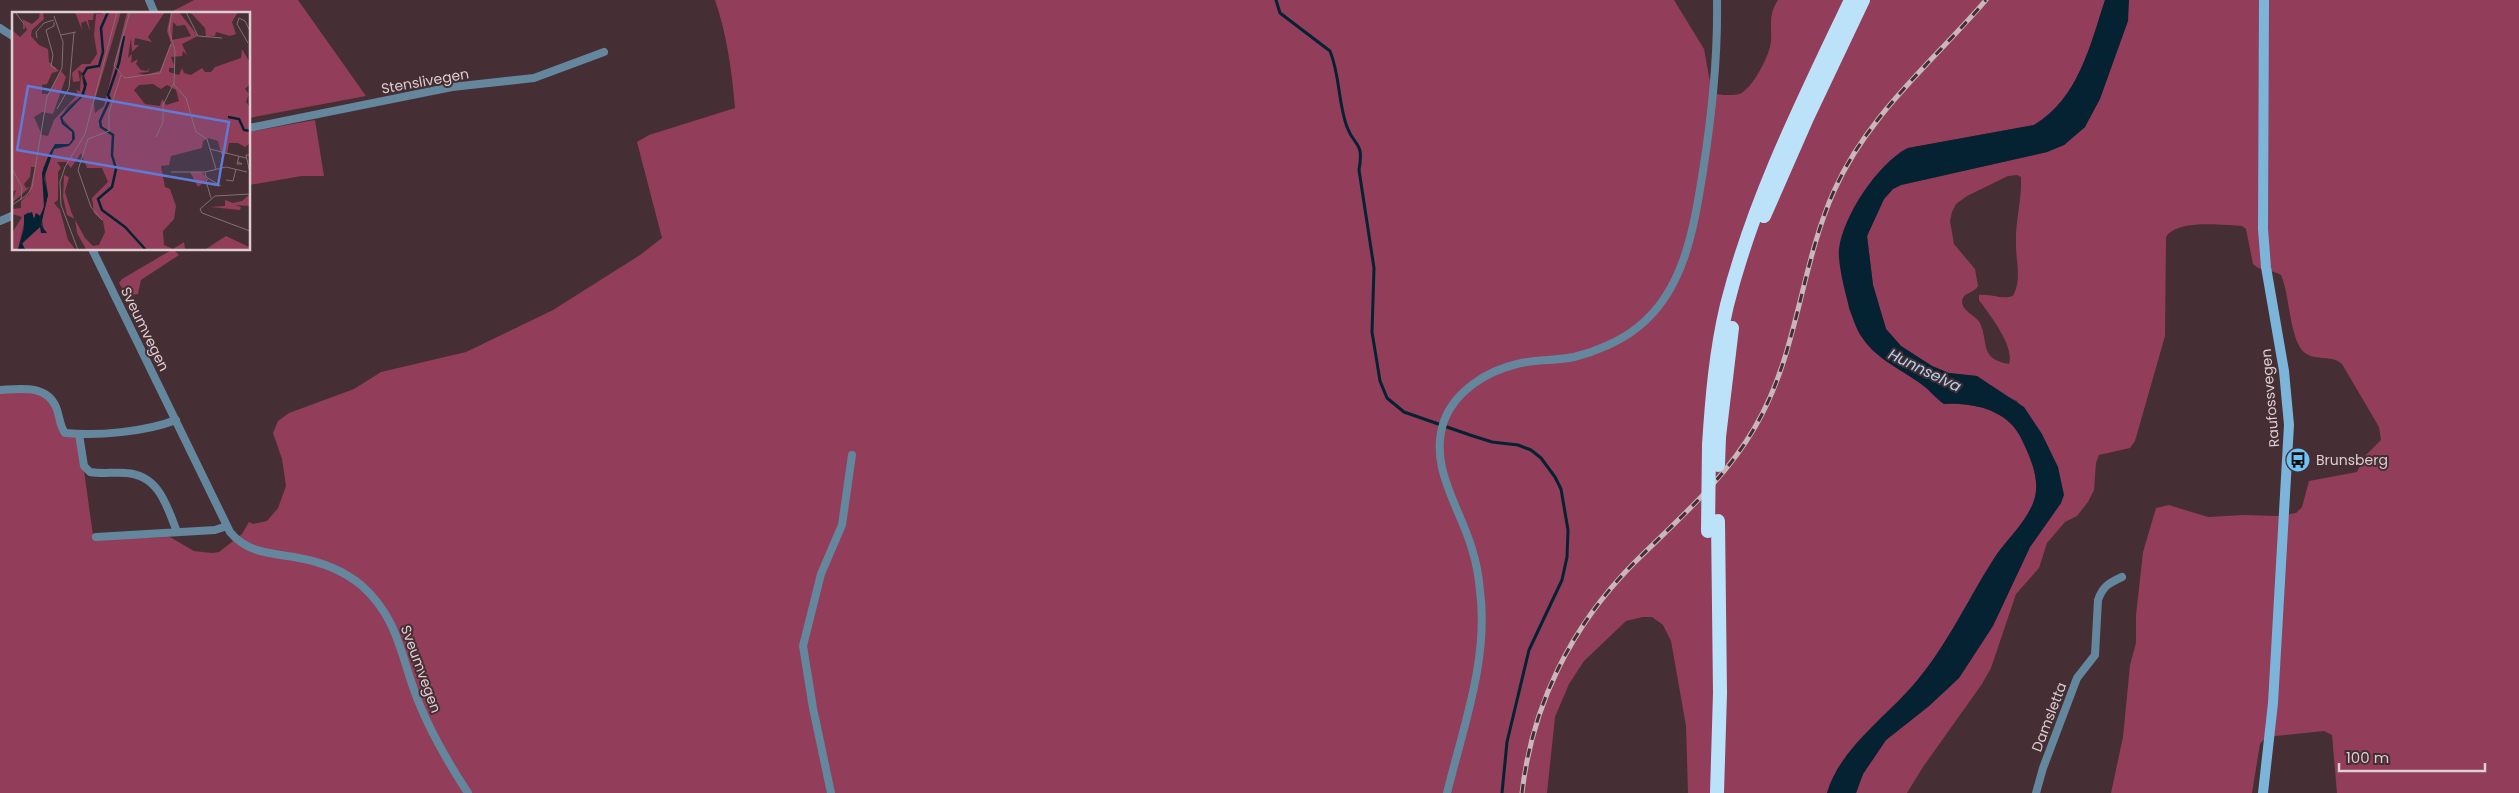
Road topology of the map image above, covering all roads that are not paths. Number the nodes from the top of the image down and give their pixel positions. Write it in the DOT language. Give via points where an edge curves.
graph roads {
  1 [pos="149,0"];
  2 [pos="1717,0"];
  3 [pos="1851,0"];
  4 [pos="1863,0"];
  5 [pos="2264,0"];
  6 [pos="154,12"];
  7 [pos="0,28"];
  8 [pos="12,36"];
  9 [pos="604,52"];
  10 [pos="250,128"];
  11 [pos="12,216"];
  12 [pos="0,221"];
  13 [pos="92,250"];
  14 [pos="0,390"];
  15 [pos="176,420"];
  16 [pos="79,434"];
  17 [pos="1714,441"];
  18 [pos="852,455"];
  19 [pos="226,526"];
  20 [pos="1713,526"];
  21 [pos="177,532"];
  22 [pos="96,537"];
  23 [pos="2122,578"];
  24 [pos="468,793"];
  25 [pos="832,793"];
  26 [pos="1448,793"];
  27 [pos="1707,793"];
  28 [pos="1717,793"];
  29 [pos="2036,793"];
  30 [pos="2263,793"];
  1 -- 6 [label="street"];
  2 -- 26 [label="street" via="1713,111 1692,232 1676,277 1660,304 1638,327 1603,347 1573,357 1516,364 1483,376 1456,399 1444,422 1440,452 1443,474 1472,548 1480,592 1481,652"];
  3 -- 17 [label="highway" via="1754,216 1727,306 1716,369"];
  4 -- 17 [label="highway" via="1763,217 1739,296"];
  5 -- 30 [label="main road, Raufossvegen" via="2263,229 2289,425 2273,704"];
  7 -- 8 [label="street"];
  9 -- 10 [label="street, Stenslivegen" via="523,80 441,89"];
  11 -- 12 [label="street"];
  13 -- 15 [label="street, Sveumvegen"];
  14 -- 16 [label="street" via="29,389 47,395 56,408 65,433"];
  15 -- 16 [label="street" via="151,427"];
  15 -- 19 [label="street, Sveumvegen"];
  16 -- 21 [label="street" via="84,466 90,472 128,473 153,483 163,496"];
  17 -- 20 [label="highway, bridge"];
  18 -- 25 [label="street" via="842,525 822,574 803,646"];
  19 -- 21 [label="street" via="215,530"];
  19 -- 24 [label="street, Sveumvegen" via="235,538 258,551 312,561 340,572 376,600 401,646 429,726"];
  20 -- 27 [label="highway"];
  20 -- 28 [label="highway" via="1720,693"];
  21 -- 22 [label="street"];
  23 -- 29 [label="street, Damsletta" via="2110,582 2101,592 2095,655 2077,678"];
}
